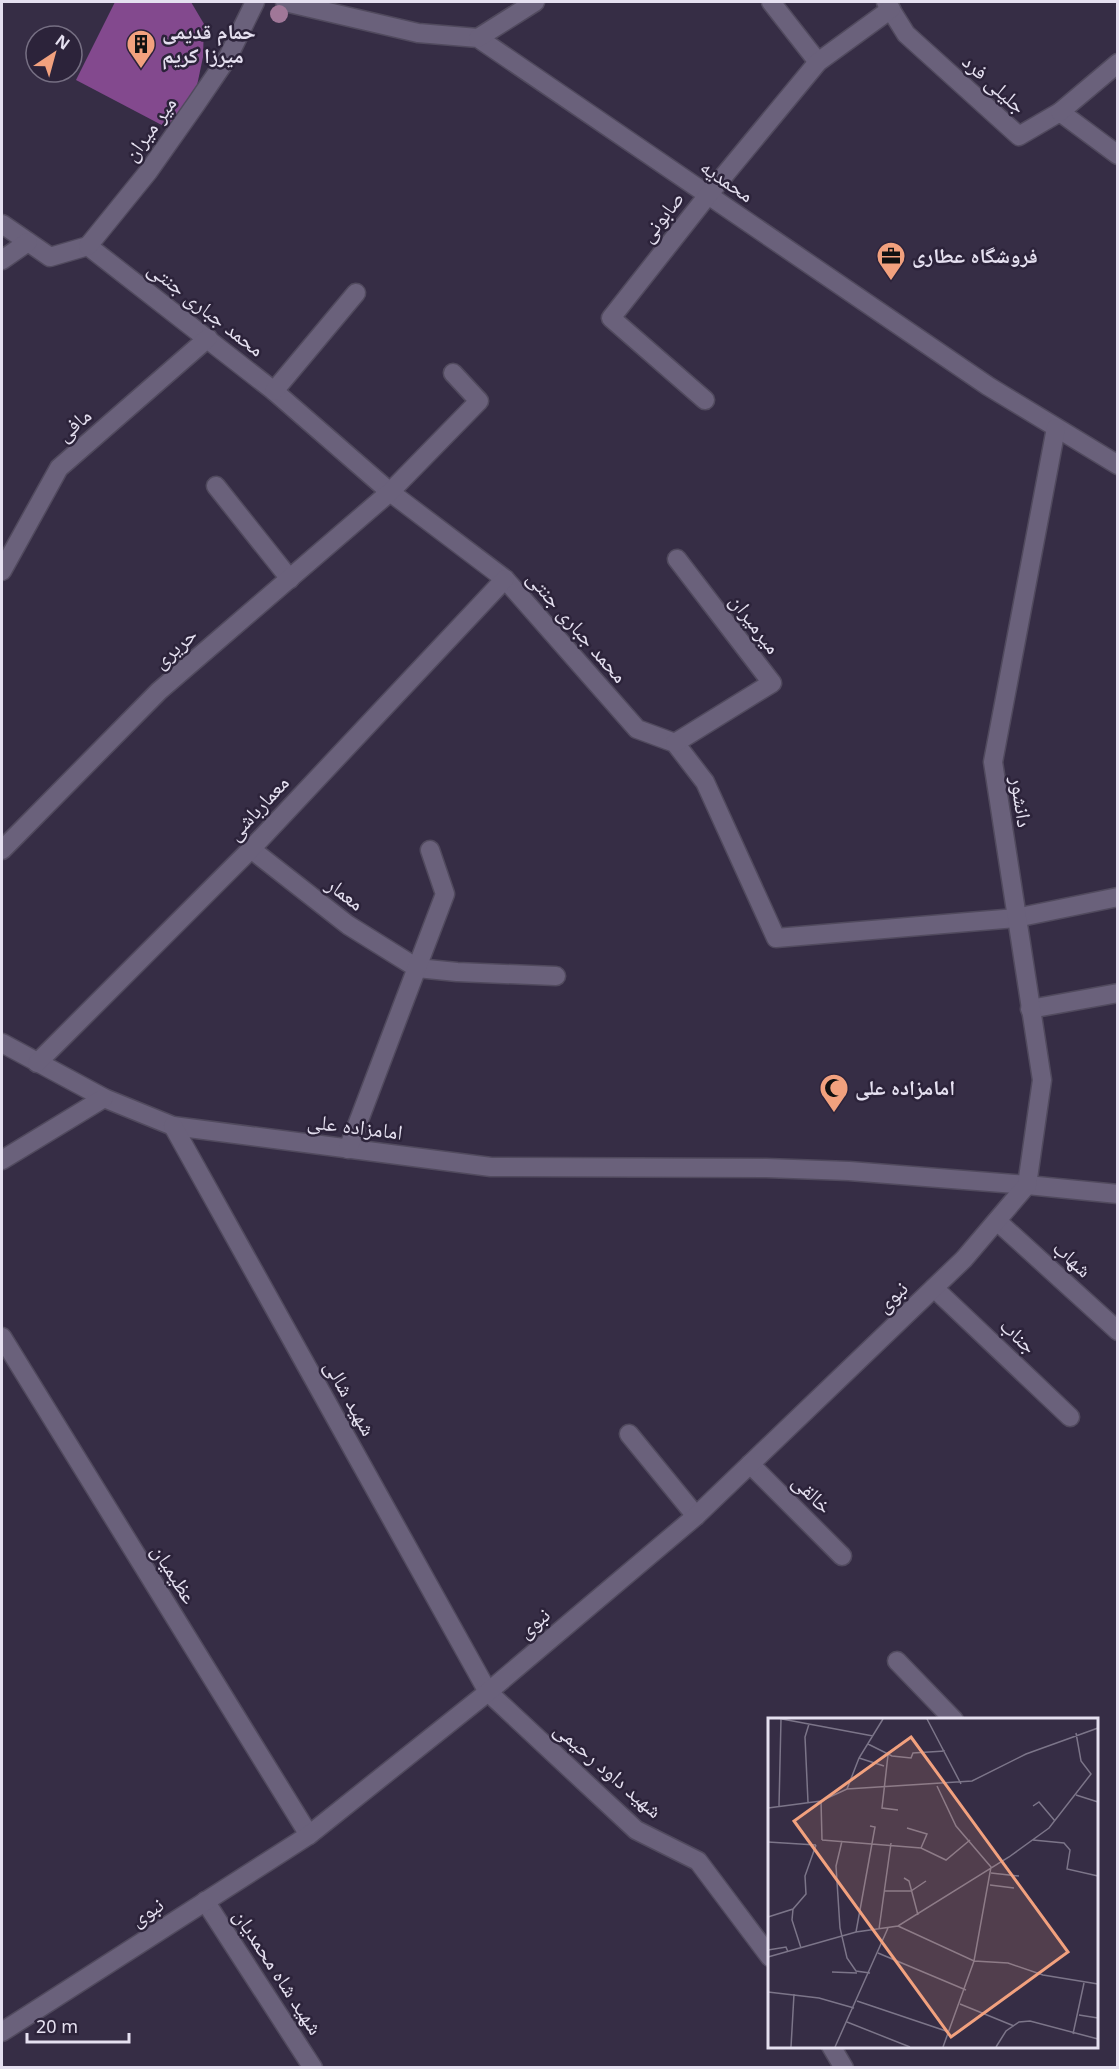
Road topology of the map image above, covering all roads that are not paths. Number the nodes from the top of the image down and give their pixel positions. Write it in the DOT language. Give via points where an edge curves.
graph roads {
  1 [pos="255,2"];
  2 [pos="285,2"];
  3 [pos="535,2"];
  4 [pos="771,2"];
  5 [pos="888,5"];
  6 [pos="322,6"];
  7 [pos="478,38"];
  8 [pos="818,62"];
  9 [pos="1118,63"];
  10 [pos="1059,112"];
  11 [pos="1118,155"];
  12 [pos="708,195"];
  13 [pos="2,224"];
  14 [pos="27,242"];
  15 [pos="88,246"];
  16 [pos="2,260"];
  17 [pos="356,293"];
  18 [pos="208,338"];
  19 [pos="453,373"];
  20 [pos="274,391"];
  21 [pos="705,400"];
  22 [pos="1056,428"];
  23 [pos="1118,465"];
  24 [pos="216,486"];
  25 [pos="390,492"];
  26 [pos="677,559"];
  27 [pos="2,571"];
  28 [pos="290,579"];
  29 [pos="505,579"];
  30 [pos="675,743"];
  31 [pos="251,849"];
  32 [pos="2,850"];
  33 [pos="430,850"];
  34 [pos="1118,897"];
  35 [pos="1016,918"];
  36 [pos="417,968"];
  37 [pos="556,976"];
  38 [pos="1118,993"];
  39 [pos="1030,1009"];
  40 [pos="2,1043"];
  41 [pos="37,1063"];
  42 [pos="104,1098"];
  43 [pos="173,1126"];
  44 [pos="348,1149"];
  45 [pos="2,1160"];
  46 [pos="1028,1185"];
  47 [pos="1118,1194"];
  48 [pos="997,1221"];
  49 [pos="934,1288"];
  50 [pos="1118,1331"];
  51 [pos="2,1337"];
  52 [pos="1070,1417"];
  53 [pos="629,1434"];
  54 [pos="750,1464"];
  55 [pos="696,1516"];
  56 [pos="842,1556"];
  57 [pos="897,1661"];
  58 [pos="488,1692"];
  59 [pos="953,1718"];
  60 [pos="309,1835"];
  61 [pos="205,1901"];
  62 [pos="768,1954"];
  63 [pos="5,2024"];
  64 [pos="832,2048"];
  65 [pos="313,2067"];
  66 [pos="844,2067"];
  1 -- 15 [label="street, میر میران" via="228,57 196,104"];
  2 -- 6 [label="street, محمدیه"];
  3 -- 7 [label="street"];
  4 -- 8 [label="street"];
  5 -- 8 [label="street, صابونی"];
  5 -- 10 [label="street, جلیلی فرد" via="906,34 1019,136"];
  6 -- 7 [label="street, محمدیه" via="418,33"];
  7 -- 12 [label="street, محمدیه"];
  8 -- 12 [label="street, صابونی"];
  9 -- 10 [label="street"];
  10 -- 11 [label="street, جلیلی فرد"];
  12 -- 21 [label="street, صابونی" via="611,318"];
  12 -- 22 [label="street, محمدیه"];
  13 -- 14 [label="street"];
  14 -- 15 [label="street" via="50,257"];
  14 -- 16 [label="street"];
  15 -- 18 [label="street, محمد جباری جنتی"];
  17 -- 20 [label="street"];
  18 -- 20 [label="street, محمد جباری جنتی"];
  18 -- 27 [label="street, مافی" via="59,468"];
  19 -- 25 [label="street, حریری" via="479,401"];
  20 -- 25 [label="street, محمد جباری جنتی"];
  22 -- 23 [label="street, محمدیه"];
  22 -- 35 [label="street, دانشور" via="993,762"];
  24 -- 28 [label="street"];
  25 -- 28 [label="street, حریری"];
  25 -- 29 [label="street, محمد جباری جنتی"];
  26 -- 30 [label="street, میرمیران" via="772,683"];
  28 -- 32 [label="street, حریری" via="159,691"];
  29 -- 30 [label="street, محمد جباری جنتی" via="636,729"];
  29 -- 31 [label="street, معمارباشی"];
  30 -- 35 [label="street" via="705,782 776,938"];
  31 -- 36 [label="street, معمار" via="348,925"];
  31 -- 41 [label="street, معمارباشی"];
  33 -- 36 [label="street" via="445,894"];
  34 -- 35 [label="street"];
  35 -- 39 [label="street, دانشور"];
  36 -- 37 [label="street, معمار"];
  36 -- 44 [label="street"];
  38 -- 39 [label="street"];
  39 -- 46 [label="street, دانشور" via="1042,1080"];
  40 -- 41 [label="street, امامزاده علی"];
  41 -- 42 [label="street, امامزاده علی"];
  42 -- 43 [label="street, امامزاده علی"];
  42 -- 45 [label="street"];
  43 -- 44 [label="street, امامزاده علی"];
  43 -- 58 [label="street, شهید شالی"];
  44 -- 46 [label="street, امامزاده علی" via="491,1167 766,1168"];
  46 -- 47 [label="street, امامزاده علی"];
  46 -- 48 [label="street, نبوی"];
  48 -- 49 [label="street, نبوی"];
  48 -- 50 [label="street, شهاب"];
  49 -- 52 [label="street, جناب"];
  49 -- 54 [label="street, نبوی"];
  51 -- 60 [label="street, عظیمیان"];
  53 -- 55 [label="street"];
  54 -- 55 [label="street, نبوی"];
  54 -- 56 [label="street, خالقی"];
  55 -- 58 [label="street, نبوی"];
  57 -- 59 [label="street"];
  58 -- 60 [label="street, نبوی"];
  58 -- 62 [label="street, شهید داود رحیمی" via="636,1830 698,1861"];
  60 -- 61 [label="street, نبوی"];
  61 -- 63 [label="street, نبوی"];
  61 -- 65 [label="street, شهید شاه محمدیان"];
  64 -- 66 [label="street"];
}
